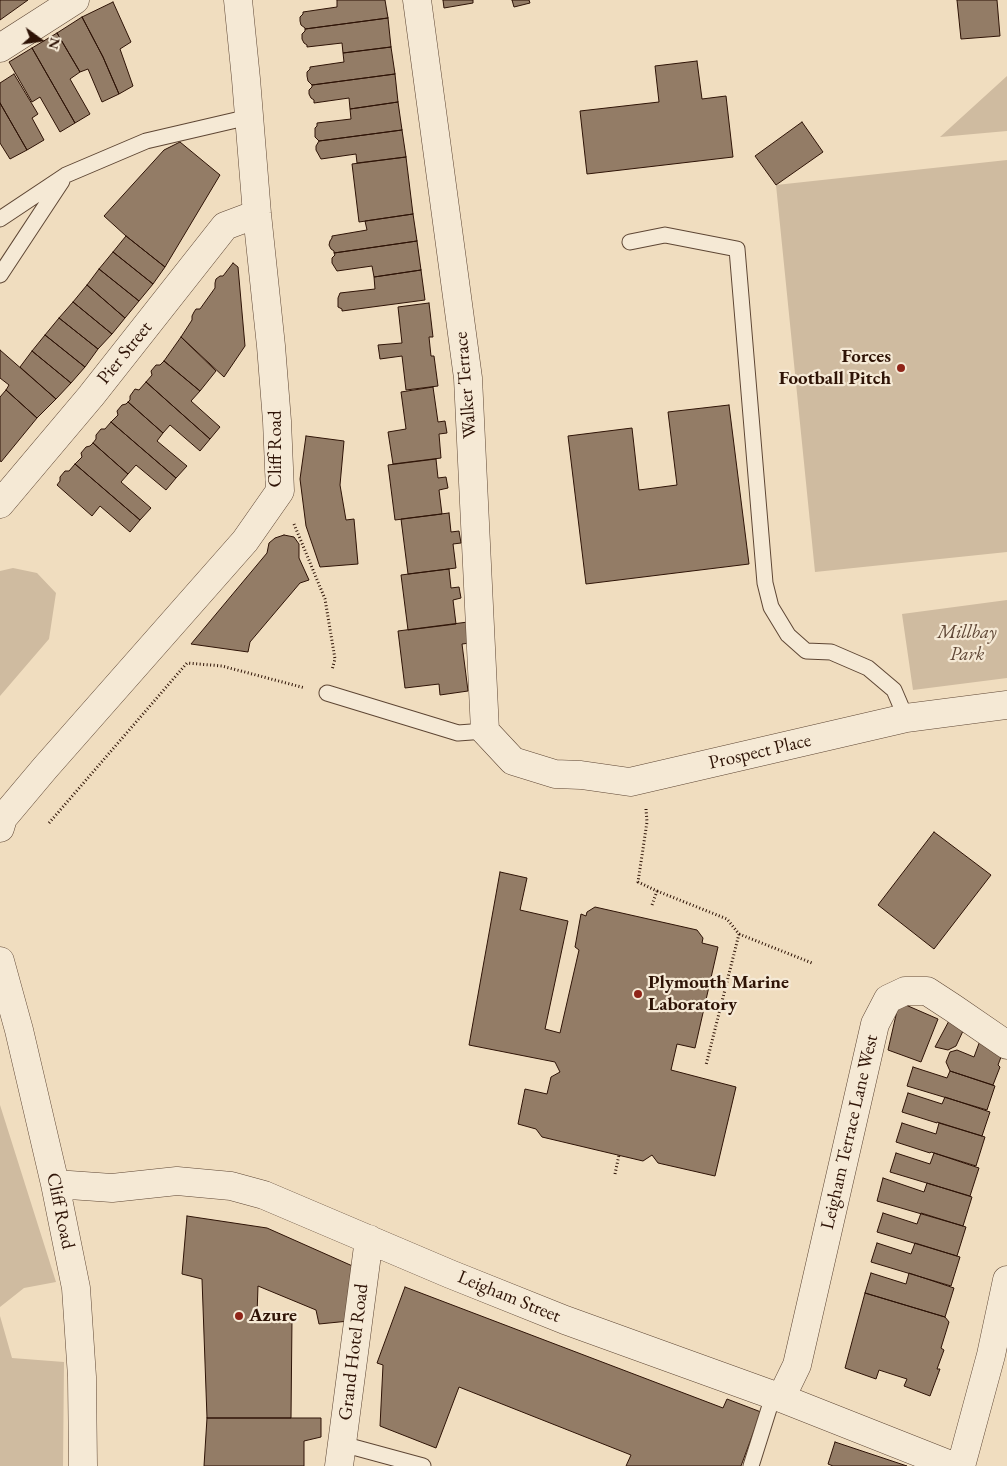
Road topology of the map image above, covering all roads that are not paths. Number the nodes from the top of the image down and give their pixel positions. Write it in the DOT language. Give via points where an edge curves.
graph roads {
  1 [pos="75,0"];
  2 [pos="238,0"];
  3 [pos="417,0"];
  4 [pos="0,48"];
  5 [pos="249,117"];
  6 [pos="66,175"];
  7 [pos="257,214"];
  8 [pos="0,219"];
  9 [pos="630,242"];
  10 [pos="0,275"];
  11 [pos="0,504"];
  12 [pos="327,693"];
  13 [pos="1007,705"];
  14 [pos="906,718"];
  15 [pos="485,731"];
  16 [pos="0,828"];
  17 [pos="0,962"];
  18 [pos="1007,1045"];
  19 [pos="56,1184"];
  20 [pos="369,1239"];
  21 [pos="1007,1280"];
  22 [pos="999,1357"];
  23 [pos="777,1397"];
  24 [pos="340,1455"];
  25 [pos="83,1466"];
  26 [pos="423,1466"];
  27 [pos="751,1466"];
  28 [pos="954,1466"];
  29 [pos="961,1466"];
  1 -- 4 [label="street"];
  2 -- 5 [label="street, Cliff Road"];
  3 -- 15 [label="street, Walker Terrace" via="468,378"];
  5 -- 6 [label="lane" via="146,141"];
  5 -- 7 [label="street, Cliff Road"];
  6 -- 8 [label="lane"];
  6 -- 10 [label="lane"];
  7 -- 11 [label="street, Pier Street" via="226,226"];
  7 -- 16 [label="street, Cliff Road" via="271,346 280,491 245,541 45,768 3,818"];
  9 -- 14 [label="lane" via="664,235 737,249 765,584 771,607 788,635 806,652 831,652 868,668 894,690"];
  12 -- 15 [label="lane" via="458,733"];
  13 -- 14 [label="street, Prospect Place"];
  14 -- 15 [label="street, Prospect Place" via="630,782 554,774 513,761"];
  17 -- 19 [label="street, Cliff Road"];
  18 -- 23 [label="street, Leigham Terrace Lane West" via="927,992 905,991 888,999 875,1024 797,1365"];
  19 -- 20 [label="street, Leigham Street" via="112,1188 177,1181 231,1186 264,1195"];
  19 -- 25 [label="street, Cliff Road" via="76,1288"];
  20 -- 23 [label="street, Leigham Street" via="565,1320"];
  20 -- 24 [label="street, Grand Hotel Road"];
  21 -- 22 [label="street"];
  22 -- 29 [label="street"];
  23 -- 27 [label="lane"];
  23 -- 28 [label="street, Leigham Street"];
  24 -- 26 [label="lane"];
}
